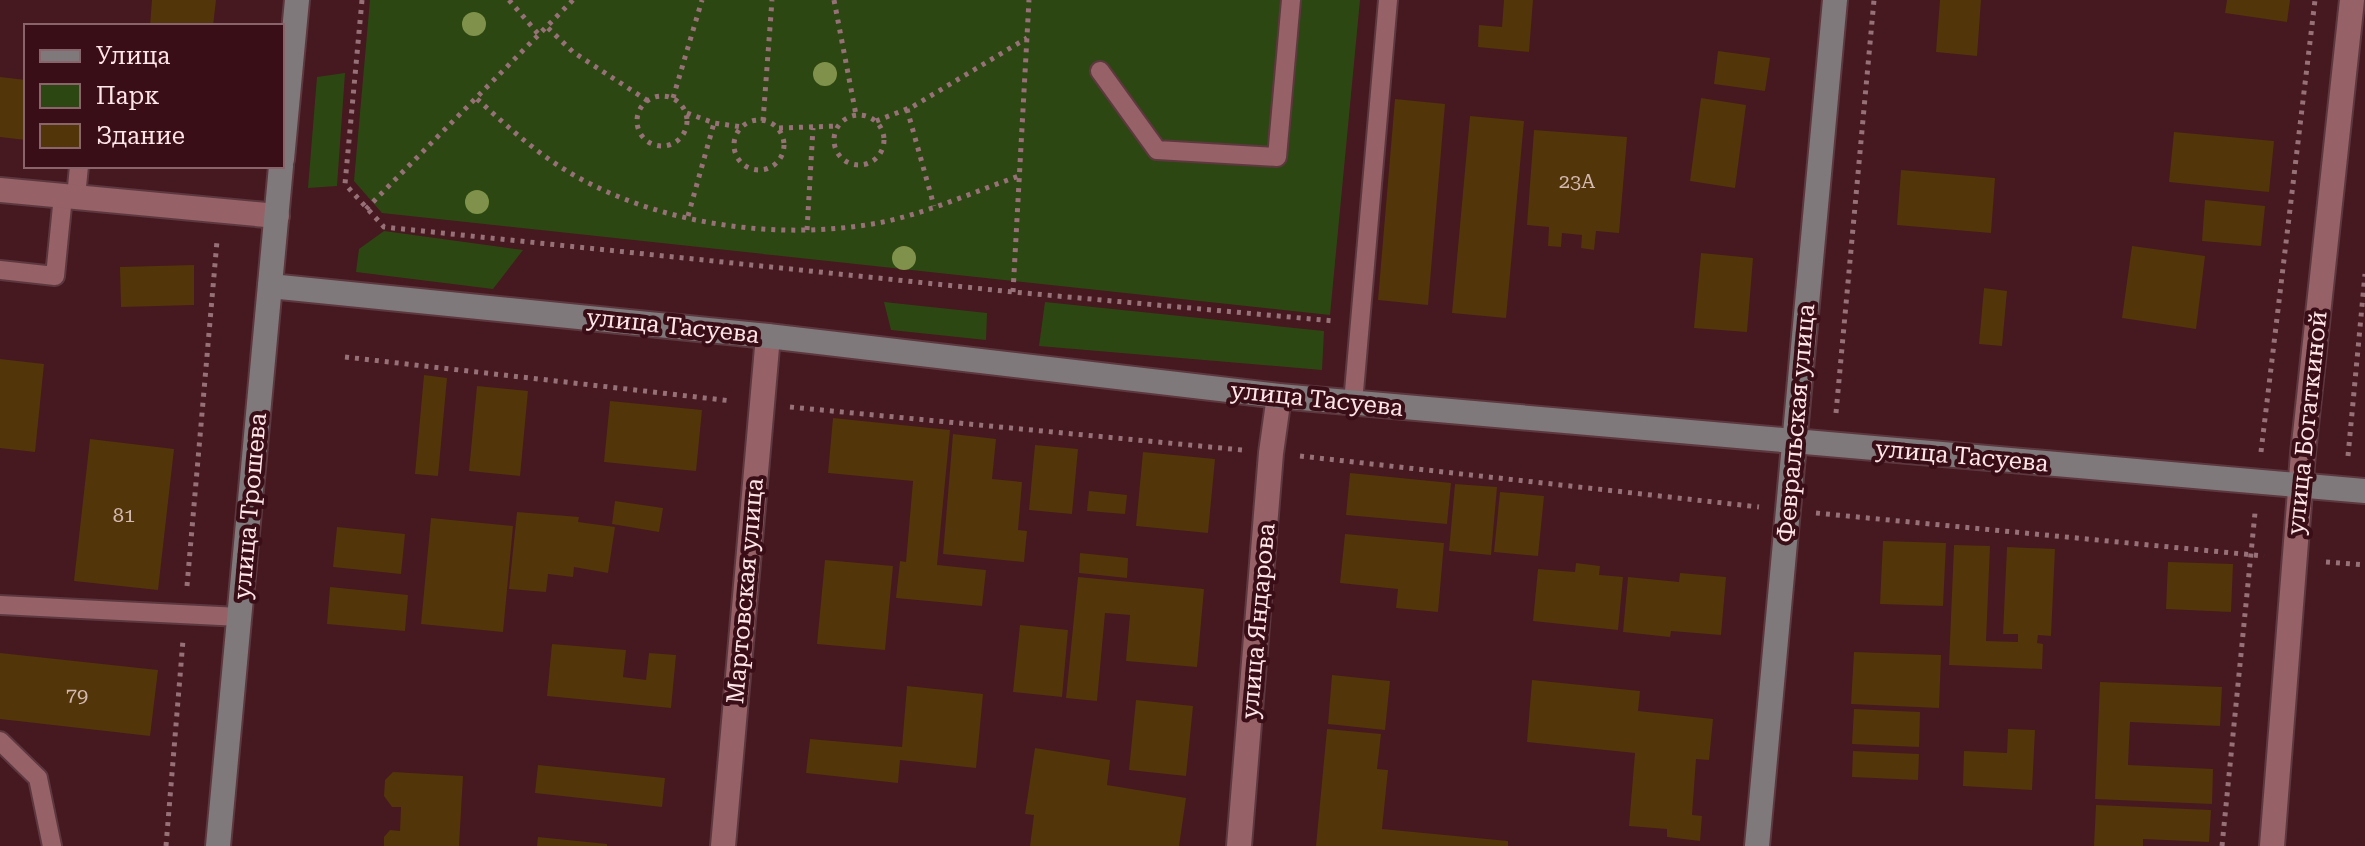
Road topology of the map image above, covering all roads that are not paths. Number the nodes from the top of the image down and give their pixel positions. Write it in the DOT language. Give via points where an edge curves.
graph roads {
  1 [pos="297,0"];
  2 [pos="1291,0"];
  3 [pos="1388,0"];
  4 [pos="1835,0"];
  5 [pos="2352,0"];
  6 [pos="1100,71"];
  7 [pos="284,138"];
  8 [pos="78,168"];
  9 [pos="281,168"];
  10 [pos="0,190"];
  11 [pos="70,197"];
  12 [pos="277,216"];
  13 [pos="0,270"];
  14 [pos="270,286"];
  15 [pos="768,336"];
  16 [pos="1279,396"];
  17 [pos="1353,403"];
  18 [pos="1794,441"];
  19 [pos="2300,486"];
  20 [pos="2365,491"];
  21 [pos="0,605"];
  22 [pos="240,617"];
  23 [pos="0,741"];
  24 [pos="52,846"];
  25 [pos="218,846"];
  26 [pos="723,846"];
  27 [pos="1239,846"];
  28 [pos="1757,846"];
  29 [pos="2272,846"];
  1 -- 7 [label="street"];
  2 -- 6 [label="lane" via="1277,157 1157,150"];
  3 -- 17 [label="lane"];
  4 -- 18 [label="street, Февральская улица"];
  5 -- 19 [label="street, улица Богаткиной"];
  8 -- 11 [label="lane"];
  9 -- 12 [label="street, улица Трошева"];
  10 -- 11 [label="street"];
  11 -- 12 [label="street"];
  11 -- 13 [label="lane" via="55,276"];
  12 -- 14 [label="street, улица Трошева"];
  14 -- 15 [label="street, улица Тасуева"];
  14 -- 22 [label="street, улица Трошева"];
  15 -- 16 [label="street, улица Тасуева"];
  15 -- 26 [label="street, Мартовская улица"];
  16 -- 17 [label="street, улица Тасуева"];
  16 -- 27 [label="street, улица Яндарова"];
  17 -- 18 [label="street, улица Тасуева"];
  18 -- 19 [label="street, улица Тасуева"];
  18 -- 28 [label="street, Февральская улица"];
  19 -- 20 [label="street, улица Тасуева"];
  19 -- 29 [label="street, улица Богаткиной"];
  21 -- 22 [label="lane"];
  22 -- 25 [label="street, улица Трошева"];
  23 -- 24 [label="lane" via="38,778"];
}
